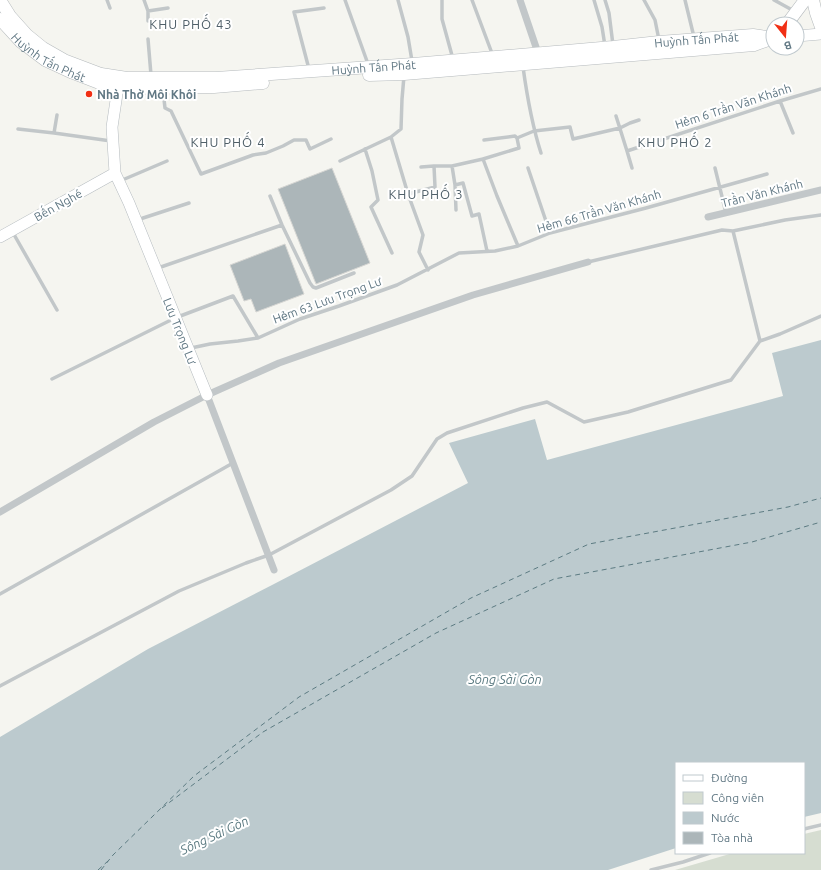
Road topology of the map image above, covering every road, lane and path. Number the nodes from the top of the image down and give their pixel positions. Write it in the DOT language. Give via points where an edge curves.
graph roads {
  1 [pos="0,0"];
  2 [pos="107,0"];
  3 [pos="144,0"];
  4 [pos="345,0"];
  5 [pos="398,0"];
  6 [pos="442,0"];
  7 [pos="472,0"];
  8 [pos="520,0"];
  9 [pos="594,0"];
  10 [pos="605,0"];
  11 [pos="644,0"];
  12 [pos="685,0"];
  13 [pos="774,0"];
  14 [pos="805,0"];
  15 [pos="813,0"];
  16 [pos="110,8"];
  17 [pos="168,8"];
  18 [pos="324,8"];
  19 [pos="148,11"];
  20 [pos="796,12"];
  21 [pos="793,16"];
  22 [pos="148,21"];
  23 [pos="1,22"];
  24 [pos="821,27"];
  25 [pos="821,34"];
  26 [pos="805,35"];
  27 [pos="765,37"];
  28 [pos="148,40"];
  29 [pos="695,40"];
  30 [pos="765,41"];
  31 [pos="659,42"];
  32 [pos="609,52"];
  33 [pos="538,54"];
  34 [pos="493,57"];
  35 [pos="453,60"];
  36 [pos="516,60"];
  37 [pos="413,64"];
  38 [pos="370,71"];
  39 [pos="309,72"];
  40 [pos="404,74"];
  41 [pos="119,82"];
  42 [pos="155,84"];
  43 [pos="821,89"];
  44 [pos="780,101"];
  45 [pos="57,115"];
  46 [pos="616,116"];
  47 [pos="639,120"];
  48 [pos="620,128"];
  49 [pos="18,129"];
  50 [pos="534,131"];
  51 [pos="54,133"];
  52 [pos="793,133"];
  53 [pos="391,137"];
  54 [pos="517,138"];
  55 [pos="331,139"];
  56 [pos="484,140"];
  57 [pos="114,141"];
  58 [pos="365,149"];
  59 [pos="627,151"];
  60 [pos="541,153"];
  61 [pos="483,159"];
  62 [pos="167,161"];
  63 [pos="340,161"];
  64 [pos="434,166"];
  65 [pos="452,166"];
  66 [pos="421,167"];
  67 [pos="528,168"];
  68 [pos="632,168"];
  69 [pos="715,168"];
  70 [pos="767,174"];
  71 [pos="117,178"];
  72 [pos="456,185"];
  73 [pos="720,188"];
  74 [pos="821,190"];
  75 [pos="408,194"];
  76 [pos="270,196"];
  77 [pos="189,203"];
  78 [pos="456,210"];
  79 [pos="726,213"];
  80 [pos="821,215"];
  81 [pos="708,217"];
  82 [pos="136,220"];
  83 [pos="282,225"];
  84 [pos="12,230"];
  85 [pos="733,231"];
  86 [pos="550,233"];
  87 [pos="0,237"];
  88 [pos="518,246"];
  89 [pos="487,252"];
  90 [pos="392,253"];
  91 [pos="459,253"];
  92 [pos="588,262"];
  93 [pos="155,269"];
  94 [pos="428,270"];
  95 [pos="354,273"];
  96 [pos="57,310"];
  97 [pos="821,316"];
  98 [pos="175,318"];
  99 [pos="258,338"];
  100 [pos="760,340"];
  101 [pos="188,349"];
  102 [pos="52,379"];
  103 [pos="206,395"];
  104 [pos="233,463"];
  105 [pos="0,512"];
  106 [pos="269,555"];
  107 [pos="274,570"];
  108 [pos="0,594"];
  109 [pos="0,686"];
  110 [pos="821,825"];
  111 [pos="805,829"];
  112 [pos="707,854"];
  113 [pos="651,870"];
  1 -- 41 [label="main road, Huỳnh Tấn Phát" via="27,35 43,48 64,60"];
  2 -- 16 [label="lane"];
  3 -- 19 [label="lane"];
  4 -- 38 [label="lane"];
  5 -- 37 [label="lane"];
  6 -- 35 [label="lane" via="442,19"];
  7 -- 34 [label="lane"];
  8 -- 33 [label="street"];
  9 -- 32 [label="lane"];
  10 -- 32 [label="lane" via="609,13"];
  11 -- 31 [label="lane" via="655,20"];
  12 -- 29 [label="lane"];
  13 -- 20 [label="lane"];
  14 -- 20 [label="main road"];
  15 -- 24 [label="main road"];
  17 -- 19 [label="lane"];
  18 -- 39 [label="lane" via="294,12"];
  19 -- 22 [label="lane"];
  20 -- 21 [label="main road"];
  23 -- 41 [label="main road, Huỳnh Tấn Phát" via="21,42 45,60 100,83"];
  25 -- 26 [label="street"];
  27 -- 29 [label="main road, Huỳnh Tấn Phát" via="753,35"];
  28 -- 42 [label="lane"];
  29 -- 31 [label="main road, Huỳnh Tấn Phát"];
  30 -- 32 [label="main road, Huỳnh Tấn Phát" via="754,45"];
  31 -- 32 [label="main road, Huỳnh Tấn Phát"];
  32 -- 33 [label="main road, Huỳnh Tấn Phát"];
  32 -- 36 [label="main road, Huỳnh Tấn Phát"];
  33 -- 36 [label="main road, Huỳnh Tấn Phát"];
  34 -- 35 [label="main road, Huỳnh Tấn Phát"];
  34 -- 36 [label="main road, Huỳnh Tấn Phát"];
  35 -- 37 [label="main road, Huỳnh Tấn Phát"];
  36 -- 40 [label="main road, Huỳnh Tấn Phát"];
  36 -- 50 [label="lane"];
  37 -- 38 [label="main road, Huỳnh Tấn Phát"];
  38 -- 39 [label="main road, Huỳnh Tấn Phát"];
  38 -- 40 [label="main road, Huỳnh Tấn Phát"];
  38 -- 42 [label="main road, Huỳnh Tấn Phát" via="214,87"];
  39 -- 42 [label="main road, Huỳnh Tấn Phát"];
  40 -- 53 [label="lane" via="401,130"];
  41 -- 42 [label="main road, Huỳnh Tấn Phát"];
  41 -- 57 [label="street, Lưu Trọng Lư" via="112,127"];
  42 -- 55 [label="lane" via="165,108 171,111 201,174 253,155 266,154 294,140 306,140 310,148"];
  43 -- 44 [label="lane, Hẻm 6 Trần Văn Khánh"];
  44 -- 52 [label="lane"];
  44 -- 59 [label="lane, Hẻm 6 Trần Văn Khánh"];
  45 -- 51 [label="lane"];
  46 -- 48 [label="lane"];
  47 -- 48 [label="lane"];
  48 -- 50 [label="lane" via="573,139 570,127"];
  48 -- 59 [label="lane"];
  49 -- 51 [label="lane"];
  50 -- 54 [label="lane"];
  50 -- 60 [label="lane"];
  51 -- 57 [label="lane"];
  53 -- 58 [label="lane"];
  53 -- 75 [label="lane"];
  54 -- 56 [label="lane" via="515,136"];
  54 -- 61 [label="lane" via="519,148"];
  57 -- 71 [label="street, Lưu Trọng Lư"];
  58 -- 63 [label="lane"];
  58 -- 90 [label="lane" via="378,200 371,207"];
  59 -- 68 [label="lane"];
  61 -- 65 [label="lane"];
  61 -- 88 [label="lane"];
  62 -- 71 [label="lane"];
  64 -- 65 [label="lane"];
  64 -- 66 [label="lane"];
  64 -- 75 [label="lane" via="435,187"];
  65 -- 72 [label="lane"];
  67 -- 86 [label="lane"];
  69 -- 73 [label="lane"];
  70 -- 73 [label="lane, Hẻm 66 Trần Văn Khánh"];
  71 -- 82 [label="street, Lưu Trọng Lư"];
  71 -- 84 [label="street, Bến Nghé"];
  72 -- 78 [label="lane"];
  72 -- 89 [label="lane" via="464,183 472,216 479,214"];
  73 -- 79 [label="lane"];
  73 -- 86 [label="lane, Hẻm 66 Trần Văn Khánh"];
  74 -- 79 [label="street, Trần Văn Khánh"];
  75 -- 94 [label="lane" via="423,234 419,252"];
  76 -- 83 [label="lane"];
  77 -- 82 [label="lane"];
  79 -- 81 [label="street, Trần Văn Khánh"];
  80 -- 85 [label="lane"];
  82 -- 93 [label="street, Lưu Trọng Lư"];
  83 -- 93 [label="lane"];
  83 -- 95 [label="lane" via="313,287"];
  84 -- 87 [label="street, Bến Nghé"];
  84 -- 96 [label="lane"];
  85 -- 92 [label="lane" via="722,230"];
  85 -- 100 [label="lane"];
  86 -- 88 [label="lane, Hẻm 66 Trần Văn Khánh"];
  88 -- 89 [label="lane, Hẻm 66 Trần Văn Khánh"];
  89 -- 91 [label="lane, Hẻm 66 Trần Văn Khánh"];
  91 -- 94 [label="lane, Hẻm 63 Lưu Trọng Lư"];
  92 -- 103 [label="street" via="465,297 279,363"];
  93 -- 98 [label="street, Lưu Trọng Lư"];
  94 -- 99 [label="lane, Hẻm 63 Lưu Trọng Lư" via="397,285 300,318"];
  97 -- 100 [label="lane"];
  98 -- 99 [label="lane" via="233,296"];
  98 -- 101 [label="street, Lưu Trọng Lư"];
  98 -- 102 [label="lane"];
  99 -- 101 [label="lane, Hẻm 63 Lưu Trọng Lư"];
  100 -- 106 [label="lane" via="731,380 628,412 584,422 547,402 447,432 437,439 412,476 391,490"];
  101 -- 103 [label="street, Lưu Trọng Lư"];
  103 -- 104 [label="street, Lưu Trọng Lư"];
  103 -- 105 [label="street" via="154,422"];
  104 -- 106 [label="street, Lưu Trọng Lư"];
  104 -- 108 [label="lane"];
  106 -- 107 [label="street, Lưu Trọng Lư"];
  106 -- 109 [label="lane" via="179,590"];
  110 -- 111 [label="lane"];
  112 -- 113 [label="lane"];
}
